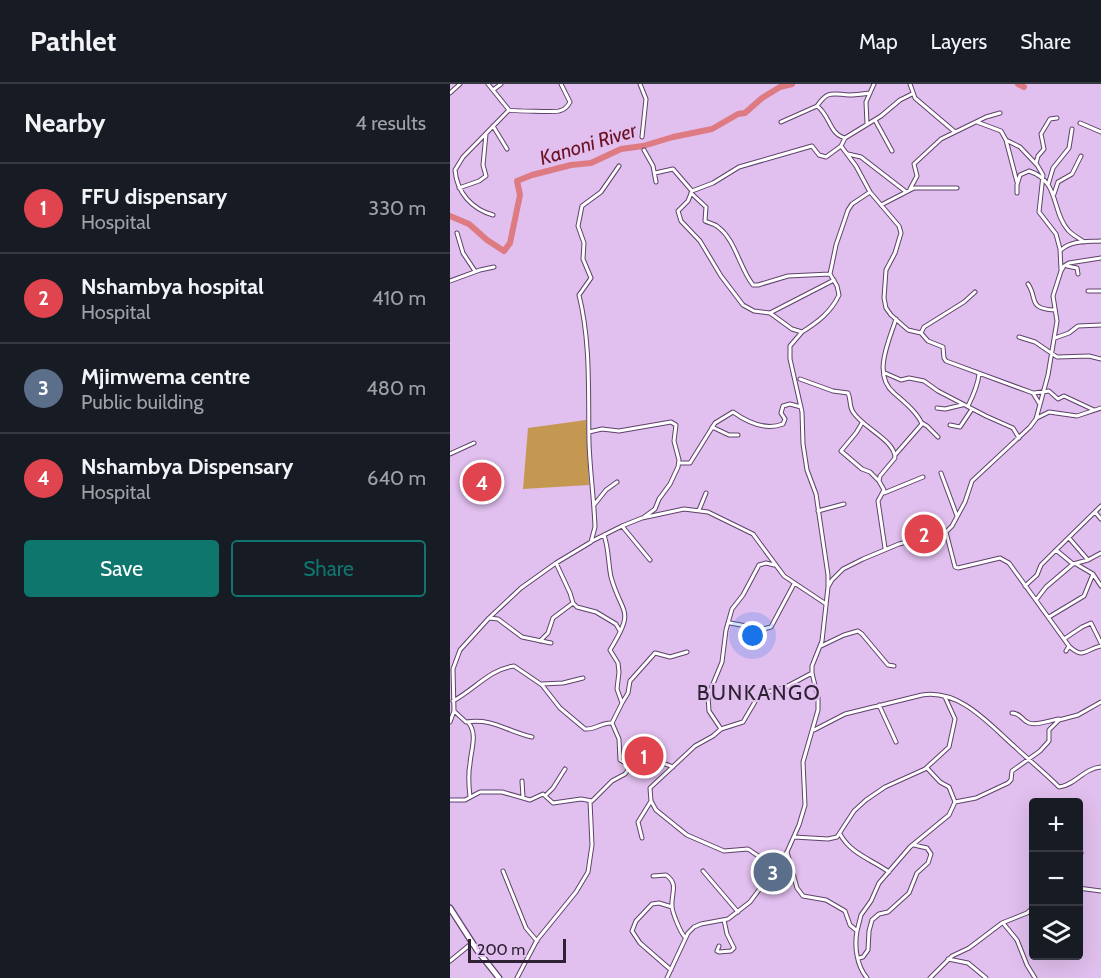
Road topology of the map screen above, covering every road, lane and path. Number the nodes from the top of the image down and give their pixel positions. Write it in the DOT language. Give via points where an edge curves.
graph roads {
  1 [pos="460,84"];
  2 [pos="488,84"];
  3 [pos="501,84"];
  4 [pos="561,84"];
  5 [pos="640,84"];
  6 [pos="874,84"];
  7 [pos="910,84"];
  8 [pos="493,90"];
  9 [pos="450,93"];
  10 [pos="870,93"];
  11 [pos="912,94"];
  12 [pos="817,106"];
  13 [pos="509,110"];
  14 [pos="1000,113"];
  15 [pos="1057,118"];
  16 [pos="875,120"];
  17 [pos="781,122"];
  18 [pos="977,122"];
  19 [pos="1080,123"];
  20 [pos="867,124"];
  21 [pos="493,126"];
  22 [pos="1072,129"];
  23 [pos="955,132"];
  24 [pos="1101,132"];
  25 [pos="486,134"];
  26 [pos="642,137"];
  27 [pos="845,138"];
  28 [pos="1006,140"];
  29 [pos="841,146"];
  30 [pos="507,149"];
  31 [pos="644,150"];
  32 [pos="892,151"];
  33 [pos="848,154"];
  34 [pos="1081,156"];
  35 [pos="1037,165"];
  36 [pos="619,166"];
  37 [pos="655,173"];
  38 [pos="1043,180"];
  39 [pos="656,182"];
  40 [pos="1017,182"];
  41 [pos="1048,185"];
  42 [pos="459,188"];
  43 [pos="957,188"];
  44 [pos="910,189"];
  45 [pos="905,191"];
  46 [pos="691,192"];
  47 [pos="870,192"];
  48 [pos="1017,193"];
  49 [pos="1054,196"];
  50 [pos="880,205"];
  51 [pos="494,215"];
  52 [pos="457,233"];
  53 [pos="1101,241"];
  54 [pos="1084,242"];
  55 [pos="1060,252"];
  56 [pos="1101,258"];
  57 [pos="1065,266"];
  58 [pos="494,267"];
  59 [pos="475,271"];
  60 [pos="1061,271"];
  61 [pos="830,274"];
  62 [pos="1078,274"];
  63 [pos="450,280"];
  64 [pos="834,280"];
  65 [pos="1028,284"];
  66 [pos="1088,291"];
  67 [pos="1101,291"];
  68 [pos="975,292"];
  69 [pos="1055,310"];
  70 [pos="770,313"];
  71 [pos="896,319"];
  72 [pos="1101,325"];
  73 [pos="802,332"];
  74 [pos="921,333"];
  75 [pos="1019,337"];
  76 [pos="1055,339"];
  77 [pos="1052,353"];
  78 [pos="1101,359"];
  79 [pos="884,372"];
  80 [pos="979,374"];
  81 [pos="800,379"];
  82 [pos="1031,393"];
  83 [pos="1043,393"];
  84 [pos="1039,403"];
  85 [pos="801,407"];
  86 [pos="968,407"];
  87 [pos="937,408"];
  88 [pos="1038,408"];
  89 [pos="1101,408"];
  90 [pos="1094,410"];
  91 [pos="1049,412"];
  92 [pos="1036,419"];
  93 [pos="862,422"];
  94 [pos="922,423"];
  95 [pos="950,425"];
  96 [pos="712,427"];
  97 [pos="590,432"];
  98 [pos="738,435"];
  99 [pos="938,437"];
  100 [pos="1018,438"];
  101 [pos="474,443"];
  102 [pos="450,454"];
  103 [pos="895,455"];
  104 [pos="679,463"];
  105 [pos="940,473"];
  106 [pos="923,477"];
  107 [pos="879,481"];
  108 [pos="617,482"];
  109 [pos="706,493"];
  110 [pos="884,493"];
  111 [pos="844,504"];
  112 [pos="1101,506"];
  113 [pos="593,507"];
  114 [pos="699,510"];
  115 [pos="818,511"];
  116 [pos="1095,512"];
  117 [pos="957,516"];
  118 [pos="642,518"];
  119 [pos="1101,519"];
  120 [pos="622,526"];
  121 [pos="946,532"];
  122 [pos="604,535"];
  123 [pos="1069,538"];
  124 [pos="591,542"];
  125 [pos="885,549"];
  126 [pos="1056,550"];
  127 [pos="1101,553"];
  128 [pos="650,560"];
  129 [pos="1088,560"];
  130 [pos="555,563"];
  131 [pos="1074,564"];
  132 [pos="776,566"];
  133 [pos="1093,574"];
  134 [pos="794,584"];
  135 [pos="1025,586"];
  136 [pos="1101,586"];
  137 [pos="828,587"];
  138 [pos="1036,600"];
  139 [pos="573,603"];
  140 [pos="826,604"];
  141 [pos="489,618"];
  142 [pos="1049,618"];
  143 [pos="729,622"];
  144 [pos="621,632"];
  145 [pos="1064,639"];
  146 [pos="539,641"];
  147 [pos="551,643"];
  148 [pos="1101,644"];
  149 [pos="821,646"];
  150 [pos="1069,646"];
  151 [pos="1066,651"];
  152 [pos="687,652"];
  153 [pos="894,666"];
  154 [pos="812,674"];
  155 [pos="583,678"];
  156 [pos="540,684"];
  157 [pos="945,696"];
  158 [pos="453,701"];
  159 [pos="1101,702"];
  160 [pos="622,703"];
  161 [pos="879,705"];
  162 [pos="454,711"];
  163 [pos="1012,713"];
  164 [pos="1061,719"];
  165 [pos="450,722"];
  166 [pos="468,722"];
  167 [pos="612,723"];
  168 [pos="721,729"];
  169 [pos="812,731"];
  170 [pos="532,737"];
  171 [pos="896,742"];
  172 [pos="1028,758"];
  173 [pos="631,766"];
  174 [pos="673,767"];
  175 [pos="1101,767"];
  176 [pos="927,768"];
  177 [pos="566,769"];
  178 [pos="522,781"];
  179 [pos="546,795"];
  180 [pos="470,797"];
  181 [pos="523,797"];
  182 [pos="450,800"];
  183 [pos="590,801"];
  184 [pos="651,801"];
  185 [pos="955,802"];
  186 [pos="840,834"];
  187 [pos="794,837"];
  188 [pos="642,838"];
  189 [pos="913,845"];
  190 [pos="787,852"];
  191 [pos="776,868"];
  192 [pos="503,871"];
  193 [pos="703,871"];
  194 [pos="890,872"];
  195 [pos="652,876"];
  196 [pos="1083,889"];
  197 [pos="1101,891"];
  198 [pos="672,907"];
  199 [pos="450,908"];
  200 [pos="1029,911"];
  201 [pos="738,912"];
  202 [pos="724,920"];
  203 [pos="1002,923"];
  204 [pos="857,932"];
  205 [pos="686,938"];
  206 [pos="537,941"];
  207 [pos="472,943"];
  208 [pos="719,946"];
  209 [pos="859,958"];
  210 [pos="948,959"];
  211 [pos="450,961"];
  212 [pos="671,970"];
  213 [pos="499,978"];
  214 [pos="517,978"];
  215 [pos="667,978"];
  216 [pos="867,978"];
  217 [pos="930,978"];
  218 [pos="986,978"];
  219 [pos="1035,978"];
  1 -- 9 [label="street"];
  2 -- 8 [label="street"];
  3 -- 8 [label="street"];
  4 -- 13 [label="street" via="571,103 561,110"];
  5 -- 26 [label="street" via="646,99"];
  6 -- 10 [label="street"];
  7 -- 11 [label="street"];
  8 -- 13 [label="street"];
  10 -- 12 [label="street" via="833,93 822,98"];
  10 -- 20 [label="street"];
  11 -- 16 [label="street"];
  11 -- 23 [label="street"];
  12 -- 17 [label="street"];
  12 -- 27 [label="street" via="835,134"];
  13 -- 21 [label="street"];
  14 -- 18 [label="street"];
  15 -- 35 [label="street" via="1050,119 1041,134 1044,147"];
  16 -- 20 [label="street"];
  16 -- 32 [label="street"];
  18 -- 23 [label="street"];
  18 -- 28 [label="street" via="1001,131"];
  19 -- 24 [label="street"];
  20 -- 27 [label="street"];
  21 -- 25 [label="street"];
  21 -- 30 [label="street"];
  22 -- 41 [label="street" via="1068,148 1053,168"];
  23 -- 44 [label="street" via="915,163 917,176"];
  25 -- 42 [label="street" via="456,166"];
  25 -- 42 [label="street" via="486,176"];
  27 -- 29 [label="street"];
  28 -- 35 [label="street" via="1020,147"];
  28 -- 40 [label="street"];
  29 -- 33 [label="street"];
  29 -- 46 [label="street" via="826,157 812,147 739,167"];
  31 -- 37 [label="street"];
  33 -- 45 [label="street" via="861,157"];
  33 -- 47 [label="street"];
  34 -- 49 [label="street" via="1072,174 1058,183"];
  35 -- 38 [label="street"];
  36 -- 97 [label="street" via="602,192 582,206 578,226 584,243 583,259 591,278 579,295 586,343"];
  37 -- 39 [label="street"];
  37 -- 46 [label="street" via="673,169"];
  38 -- 40 [label="street" via="1029,171 1020,175"];
  38 -- 41 [label="street"];
  38 -- 55 [label="street" via="1039,212 1056,234"];
  40 -- 48 [label="street"];
  41 -- 49 [label="street"];
  42 -- 51 [label="street" via="474,206"];
  43 -- 44 [label="street"];
  44 -- 45 [label="street"];
  45 -- 50 [label="street"];
  46 -- 61 [label="street" via="706,207 705,221 726,236 753,285 788,276"];
  46 -- 70 [label="street" via="678,211 681,221 744,305"];
  47 -- 50 [label="street"];
  47 -- 61 [label="street" via="848,210"];
  49 -- 54 [label="street" via="1066,228"];
  50 -- 71 [label="street" via="901,232 884,284 886,308"];
  52 -- 59 [label="street" via="463,253"];
  53 -- 54 [label="street"];
  54 -- 55 [label="street" via="1070,244"];
  55 -- 60 [label="street"];
  56 -- 57 [label="street"];
  57 -- 60 [label="street"];
  57 -- 62 [label="street" via="1077,268"];
  58 -- 59 [label="street"];
  59 -- 63 [label="street"];
  60 -- 69 [label="street" via="1053,293"];
  61 -- 64 [label="street"];
  64 -- 70 [label="street"];
  64 -- 73 [label="street" via="839,291 836,303"];
  65 -- 69 [label="street" via="1035,303"];
  66 -- 67 [label="street"];
  68 -- 74 [label="street"];
  69 -- 76 [label="street"];
  70 -- 73 [label="street"];
  71 -- 74 [label="street" via="908,330"];
  71 -- 79 [label="street"];
  72 -- 76 [label="street" via="1078,326"];
  73 -- 85 [label="street" via="792,343 789,354"];
  74 -- 80 [label="street" via="943,347 946,361"];
  75 -- 77 [label="street"];
  76 -- 77 [label="street"];
  77 -- 78 [label="street" via="1059,357"];
  77 -- 83 [label="street"];
  79 -- 86 [label="street" via="901,380 924,381"];
  79 -- 94 [label="street" via="888,387"];
  80 -- 82 [label="street"];
  80 -- 86 [label="street"];
  81 -- 93 [label="street" via="848,393 851,410"];
  82 -- 83 [label="street"];
  82 -- 84 [label="street"];
  83 -- 84 [label="street"];
  83 -- 90 [label="street" via="1049,391 1058,399 1064,396"];
  84 -- 88 [label="street"];
  85 -- 96 [label="street" via="783,406 785,422 776,428 743,421 734,412"];
  85 -- 115 [label="street" via="802,438"];
  86 -- 87 [label="street"];
  86 -- 95 [label="street" via="960,427"];
  86 -- 100 [label="street" via="1013,428"];
  88 -- 91 [label="street"];
  88 -- 92 [label="street"];
  89 -- 90 [label="street"];
  90 -- 91 [label="street" via="1077,416"];
  91 -- 92 [label="street"];
  92 -- 100 [label="street"];
  93 -- 103 [label="street" via="890,444"];
  93 -- 107 [label="street" via="841,451"];
  94 -- 99 [label="street"];
  94 -- 103 [label="street"];
  96 -- 98 [label="street"];
  96 -- 104 [label="street" via="692,461"];
  97 -- 104 [label="street" via="674,423"];
  97 -- 113 [label="street"];
  100 -- 117 [label="street" via="972,481"];
  101 -- 102 [label="street"];
  103 -- 107 [label="street"];
  104 -- 118 [label="street" via="655,509"];
  105 -- 117 [label="street"];
  106 -- 110 [label="street"];
  107 -- 110 [label="street"];
  108 -- 113 [label="street"];
  109 -- 114 [label="street"];
  110 -- 125 [label="street" via="878,503"];
  111 -- 115 [label="street"];
  112 -- 116 [label="street"];
  113 -- 124 [label="street" via="595,527"];
  114 -- 118 [label="street" via="676,510"];
  114 -- 132 [label="street" via="716,514 753,534"];
  115 -- 137 [label="street"];
  116 -- 119 [label="street"];
  116 -- 123 [label="street"];
  117 -- 121 [label="street"];
  118 -- 120 [label="street"];
  120 -- 122 [label="street"];
  120 -- 128 [label="street"];
  121 -- 125 [label="street"];
  121 -- 135 [label="street" via="955,567 1003,558"];
  122 -- 124 [label="street"];
  122 -- 144 [label="street" via="612,579 625,610"];
  123 -- 126 [label="street"];
  123 -- 129 [label="street"];
  124 -- 130 [label="street"];
  125 -- 137 [label="street" via="843,569"];
  126 -- 131 [label="street"];
  126 -- 135 [label="street"];
  127 -- 129 [label="street"];
  129 -- 131 [label="street"];
  130 -- 139 [label="street"];
  130 -- 141 [label="street"];
  131 -- 133 [label="street"];
  131 -- 138 [label="street"];
  132 -- 134 [label="street"];
  132 -- 143 [label="street" via="759,565 732,609"];
  133 -- 136 [label="street"];
  133 -- 142 [label="street" via="1084,596"];
  134 -- 140 [label="street"];
  134 -- 143 [label="street" via="768,629"];
  135 -- 138 [label="street"];
  137 -- 140 [label="street"];
  138 -- 142 [label="street"];
  139 -- 144 [label="street" via="616,624"];
  139 -- 146 [label="street" via="552,618 548,633"];
  140 -- 149 [label="street"];
  141 -- 146 [label="street" via="522,637"];
  141 -- 158 [label="street" via="456,656"];
  142 -- 145 [label="street"];
  143 -- 168 [label="street" via="722,662 708,696 709,711"];
  144 -- 160 [label="street" via="610,650 618,663 617,689"];
  145 -- 148 [label="street" via="1090,623"];
  145 -- 150 [label="street"];
  146 -- 147 [label="street"];
  148 -- 150 [label="street" via="1082,654"];
  149 -- 153 [label="street" via="858,631 888,665"];
  149 -- 154 [label="street"];
  150 -- 151 [label="street"];
  152 -- 160 [label="street" via="670,657 653,655 630,681"];
  154 -- 168 [label="street" via="764,693 743,722"];
  154 -- 169 [label="street" via="819,705"];
  155 -- 156 [label="street"];
  156 -- 158 [label="street" via="511,666"];
  156 -- 167 [label="street" via="585,729"];
  157 -- 161 [label="street" via="929,694"];
  157 -- 172 [label="street" via="982,716"];
  157 -- 176 [label="street" via="955,719 951,744"];
  158 -- 162 [label="street"];
  159 -- 164 [label="street"];
  160 -- 167 [label="street"];
  161 -- 169 [label="street" via="845,714"];
  161 -- 171 [label="street"];
  162 -- 165 [label="street"];
  162 -- 166 [label="street"];
  163 -- 164 [label="street" via="1031,723"];
  164 -- 172 [label="street" via="1049,730 1049,741"];
  166 -- 170 [label="street" via="489,722"];
  166 -- 180 [label="street" via="474,736"];
  167 -- 173 [label="street" via="619,739 620,760"];
  168 -- 174 [label="street"];
  169 -- 187 [label="street" via="803,762 805,806"];
  172 -- 175 [label="street" via="1059,787"];
  172 -- 185 [label="street" via="1012,771 1008,783 976,798"];
  173 -- 174 [label="street" via="651,761"];
  173 -- 183 [label="street"];
  174 -- 184 [label="street" via="652,784"];
  176 -- 185 [label="street" via="949,787"];
  176 -- 186 [label="street" via="866,800"];
  177 -- 179 [label="street"];
  178 -- 181 [label="street"];
  179 -- 181 [label="street" via="530,800"];
  179 -- 183 [label="street" via="554,803"];
  180 -- 181 [label="street" via="489,791"];
  180 -- 182 [label="street"];
  183 -- 206 [label="street" via="592,845 588,873"];
  184 -- 188 [label="street" via="638,822"];
  184 -- 191 [label="street" via="656,810 687,835 724,851 748,849"];
  185 -- 189 [label="street" via="950,815"];
  186 -- 187 [label="street" via="828,839"];
  186 -- 194 [label="street" via="853,852"];
  187 -- 190 [label="street"];
  189 -- 194 [label="street"];
  189 -- 209 [label="street" via="927,848 930,859 917,873 909,893 872,920 868,950"];
  190 -- 191 [label="street"];
  190 -- 204 [label="street" via="800,894 826,900 845,911"];
  191 -- 201 [label="street"];
  192 -- 206 [label="street" via="526,928"];
  193 -- 201 [label="street"];
  194 -- 204 [label="street" via="861,915"];
  195 -- 198 [label="street" via="666,875 673,881"];
  196 -- 197 [label="street"];
  198 -- 205 [label="street"];
  198 -- 212 [label="street" via="652,904 632,931 640,944"];
  199 -- 207 [label="main road"];
  200 -- 203 [label="street"];
  201 -- 202 [label="street"];
  202 -- 205 [label="street" via="694,927"];
  202 -- 208 [label="street" via="734,948 719,952"];
  203 -- 210 [label="street"];
  203 -- 219 [label="street" via="1017,939"];
  204 -- 209 [label="street" via="855,947"];
  205 -- 212 [label="street"];
  206 -- 214 [label="street"];
  207 -- 211 [label="street"];
  207 -- 213 [label="main road"];
  209 -- 216 [label="street"];
  210 -- 217 [label="street"];
  210 -- 218 [label="street" via="968,963"];
  212 -- 215 [label="street"];
}
